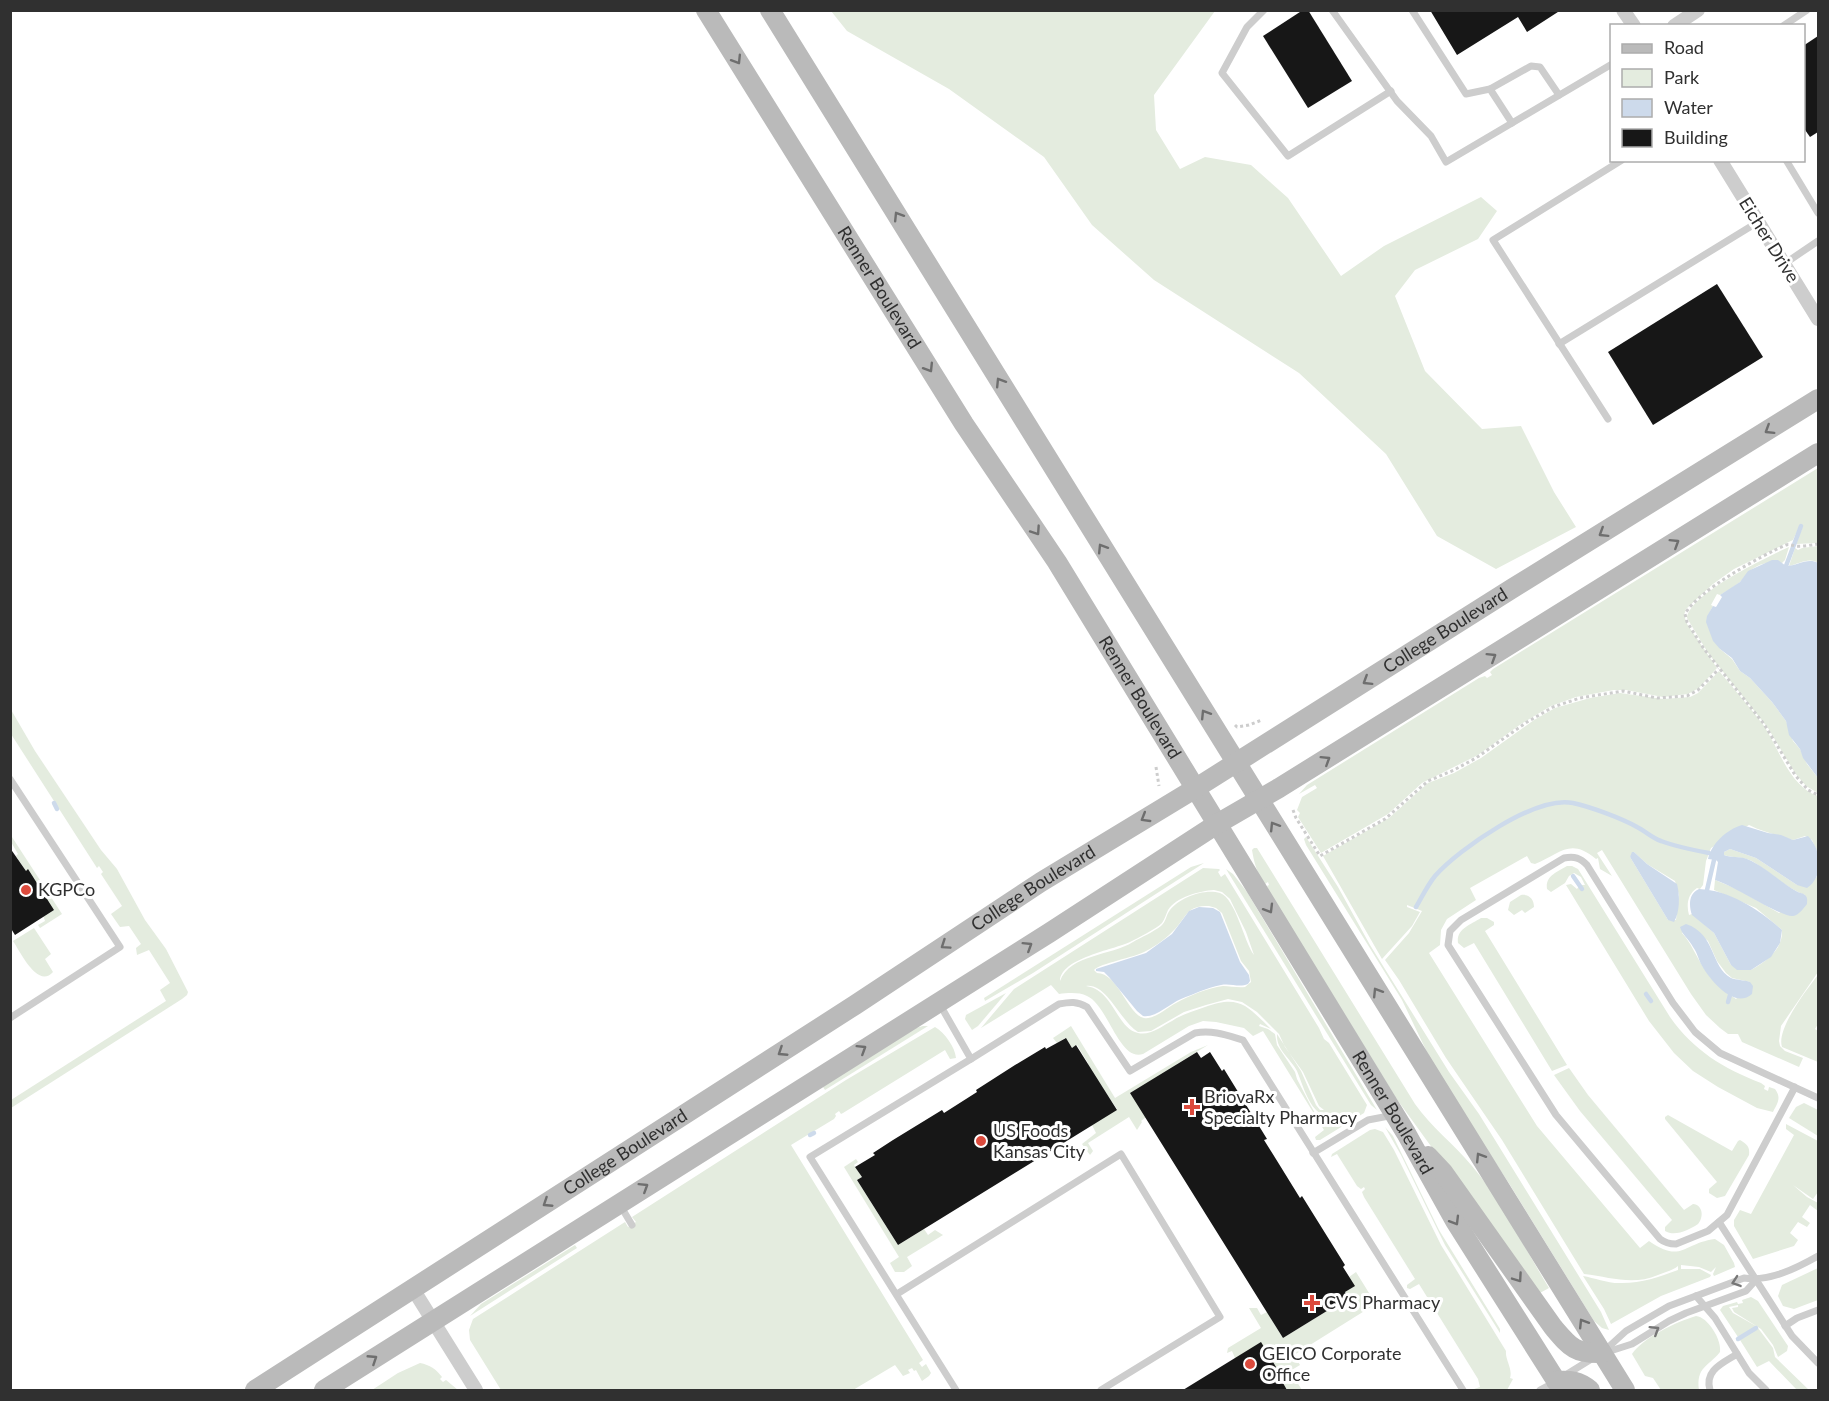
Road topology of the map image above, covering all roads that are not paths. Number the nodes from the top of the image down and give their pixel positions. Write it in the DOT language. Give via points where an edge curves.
graph roads {
  1 [pos="706,10"];
  2 [pos="770,10"];
  3 [pos="1264,10"];
  4 [pos="1332,10"];
  5 [pos="1412,10"];
  6 [pos="1623,10"];
  7 [pos="1698,10"];
  8 [pos="1807,10"];
  9 [pos="1633,24"];
  10 [pos="1677,24"];
  11 [pos="1786,24"];
  12 [pos="1610,65"];
  13 [pos="1490,89"];
  14 [pos="1391,91"];
  15 [pos="1559,95"];
  16 [pos="1512,123"];
  17 [pos="1619,162"];
  18 [pos="1721,162"];
  19 [pos="1787,162"];
  20 [pos="1818,213"];
  21 [pos="1758,222"];
  22 [pos="1818,241"];
  23 [pos="1784,264"];
  24 [pos="1818,319"];
  25 [pos="1559,344"];
  26 [pos="1818,399"];
  27 [pos="1608,419"];
  28 [pos="1818,453"];
  29 [pos="1235,764"];
  30 [pos="10,779"];
  31 [pos="1196,788"];
  32 [pos="1258,800"];
  33 [pos="1217,824"];
  34 [pos="938,1001"];
  35 [pos="10,1018"];
  36 [pos="971,1059"];
  37 [pos="1795,1087"];
  38 [pos="1818,1098"];
  39 [pos="1395,1115"];
  40 [pos="1406,1133"];
  41 [pos="1313,1153"];
  42 [pos="619,1203"];
  43 [pos="1719,1222"];
  44 [pos="632,1225"];
  45 [pos="1818,1256"];
  46 [pos="1756,1280"];
  47 [pos="413,1289"];
  48 [pos="897,1294"];
  49 [pos="1696,1296"];
  50 [pos="1705,1306"];
  51 [pos="1818,1310"];
  52 [pos="433,1321"];
  53 [pos="1785,1326"];
  54 [pos="1602,1353"];
  55 [pos="1737,1354"];
  56 [pos="1818,1363"];
  57 [pos="1553,1387"];
  58 [pos="1461,1388"];
  59 [pos="255,1390"];
  60 [pos="324,1390"];
  61 [pos="476,1390"];
  62 [pos="956,1390"];
  63 [pos="1101,1390"];
  64 [pos="1450,1390"];
  65 [pos="1590,1390"];
  66 [pos="1625,1390"];
  67 [pos="1710,1390"];
  68 [pos="1766,1390"];
  1 -- 31 [label="main road, Renner Boulevard, one-way"];
  29 -- 2 [label="main road, one-way"];
  3 -- 14 [label="lane" via="1247,27 1222,73 1288,156"];
  4 -- 14 [label="lane"];
  5 -- 13 [label="lane" via="1466,94"];
  6 -- 9 [label="street"];
  7 -- 10 [label="street"];
  8 -- 11 [label="lane"];
  12 -- 15 [label="lane"];
  13 -- 15 [label="lane" via="1531,66 1540,67"];
  13 -- 16 [label="lane"];
  14 -- 16 [label="lane" via="1431,136 1446,162"];
  15 -- 16 [label="lane"];
  17 -- 25 [label="lane" via="1493,240"];
  18 -- 21 [label="street, Eicher Drive"];
  19 -- 20 [label="lane"];
  21 -- 23 [label="street, Eicher Drive"];
  21 -- 25 [label="lane"];
  22 -- 23 [label="lane"];
  23 -- 24 [label="street, Eicher Drive"];
  25 -- 27 [label="lane"];
  26 -- 29 [label="main road, College Boulevard, one-way"];
  32 -- 28 [label="main road, one-way"];
  29 -- 31 [label="main road, College Boulevard"];
  29 -- 32 [label="main road"];
  30 -- 35 [label="lane" via="120,947"];
  31 -- 33 [label="main road, Renner Boulevard"];
  31 -- 47 [label="main road, College Boulevard, one-way" via="1041,882"];
  32 -- 33 [label="main road"];
  54 -- 32 [label="main road, one-way"];
  34 -- 33 [label="main road, one-way"];
  33 -- 39 [label="main road, Renner Boulevard, one-way"];
  34 -- 36 [label="lane"];
  42 -- 34 [label="main road, one-way"];
  36 -- 41 [label="lane" via="1059,1004 1070,1002 1087,1007 1130,1071 1195,1033 1217,1032 1243,1040"];
  36 -- 48 [label="lane" via="810,1157"];
  37 -- 38 [label="lane"];
  37 -- 43 [label="lane" via="1727,1215"];
  37 -- 43 [label="lane" via="1720,1053 1690,1026 1580,859 1564,858 1461,920 1450,931 1448,945 1543,1097 1660,1239 1676,1244 1708,1231"];
  39 -- 40 [label="main road, Renner Boulevard"];
  39 -- 41 [label="lane" via="1368,1120"];
  40 -- 54 [label="main road, one-way" via="1443,1172 1553,1328 1584,1354"];
  40 -- 57 [label="main road, Renner Boulevard, one-way"];
  41 -- 58 [label="lane"];
  42 -- 44 [label="lane"];
  42 -- 52 [label="main road"];
  43 -- 46 [label="lane"];
  45 -- 46 [label="lane"];
  46 -- 49 [label="lane, one-way" via="1744,1278"];
  46 -- 50 [label="lane" via="1746,1291"];
  46 -- 53 [label="lane"];
  47 -- 52 [label="street"];
  47 -- 59 [label="main road, College Boulevard"];
  48 -- 62 [label="lane"];
  48 -- 63 [label="lane" via="1121,1154 1220,1317"];
  49 -- 50 [label="lane"];
  49 -- 54 [label="lane" via="1669,1306 1626,1331"];
  54 -- 50 [label="lane, one-way" via="1632,1344 1669,1321"];
  50 -- 55 [label="lane"];
  51 -- 53 [label="lane"];
  60 -- 52 [label="main road, one-way"];
  52 -- 61 [label="street"];
  53 -- 56 [label="lane"];
  54 -- 57 [label="lane"];
  54 -- 66 [label="main road"];
  55 -- 67 [label="lane" via="1712,1371 1708,1377"];
  55 -- 68 [label="lane"];
  57 -- 65 [label="main road" via="1572,1380"];
  58 -- 64 [label="lane"];
}
